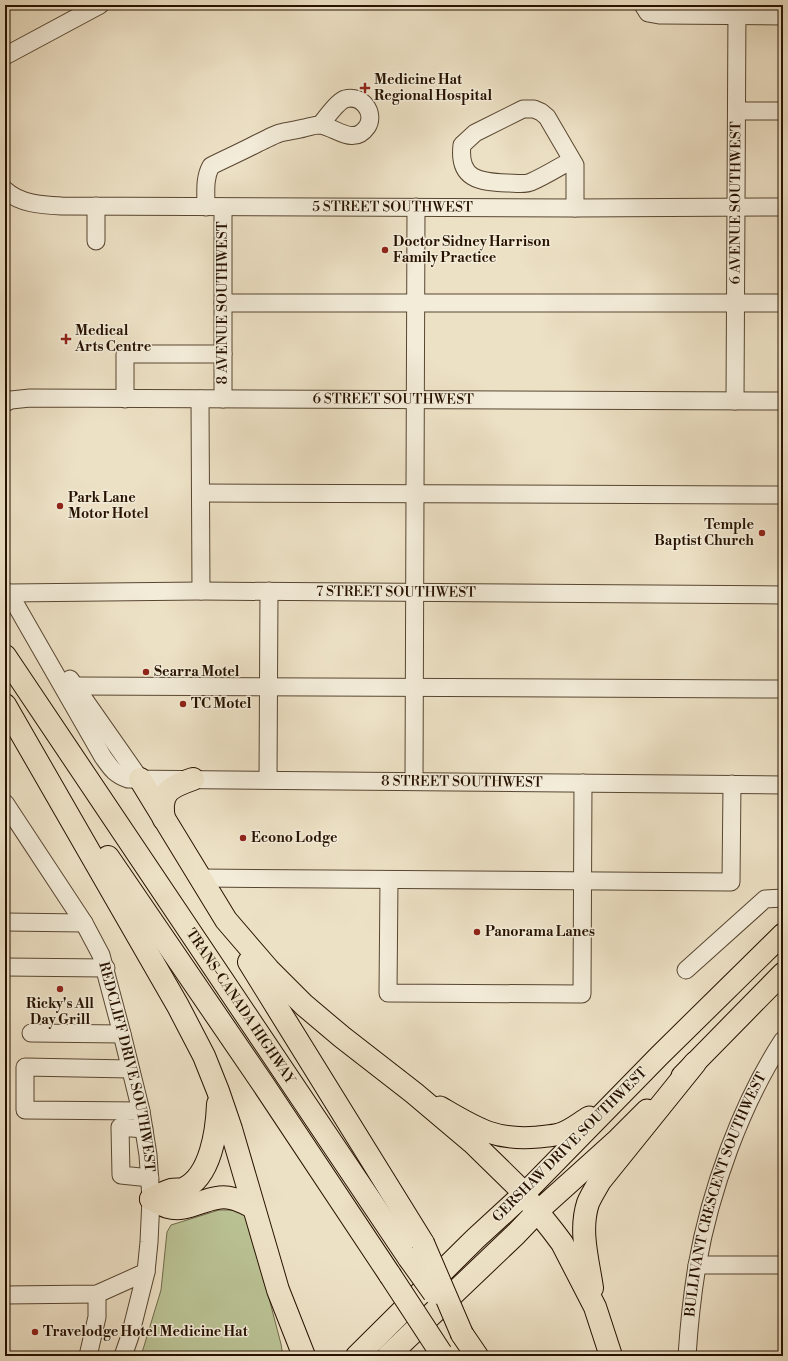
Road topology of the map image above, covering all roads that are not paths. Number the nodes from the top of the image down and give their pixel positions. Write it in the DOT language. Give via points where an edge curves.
graph roads {
  1 [pos="100,5"];
  2 [pos="643,5"];
  3 [pos="736,10"];
  4 [pos="783,16"];
  5 [pos="5,56"];
  6 [pos="737,111"];
  7 [pos="783,111"];
  8 [pos="320,125"];
  9 [pos="572,160"];
  10 [pos="5,190"];
  11 [pos="96,206"];
  12 [pos="206,207"];
  13 [pos="223,207"];
  14 [pos="416,207"];
  15 [pos="736,207"];
  16 [pos="783,207"];
  17 [pos="575,208"];
  18 [pos="96,241"];
  19 [pos="223,303"];
  20 [pos="416,303"];
  21 [pos="736,303"];
  22 [pos="783,303"];
  23 [pos="223,354"];
  24 [pos="125,399"];
  25 [pos="200,399"];
  26 [pos="223,399"];
  27 [pos="416,400"];
  28 [pos="735,401"];
  29 [pos="783,401"];
  30 [pos="5,403"];
  31 [pos="201,493"];
  32 [pos="415,494"];
  33 [pos="783,495"];
  34 [pos="7,589"];
  35 [pos="201,591"];
  36 [pos="269,591"];
  37 [pos="415,592"];
  38 [pos="783,594"];
  39 [pos="5,656"];
  40 [pos="76,686"];
  41 [pos="268,687"];
  42 [pos="414,688"];
  43 [pos="783,689"];
  44 [pos="5,705"];
  45 [pos="140,778"];
  46 [pos="192,779"];
  47 [pos="268,780"];
  48 [pos="414,781"];
  49 [pos="583,783"];
  50 [pos="732,784"];
  51 [pos="783,785"];
  52 [pos="5,803"];
  53 [pos="164,819"];
  54 [pos="200,878"];
  55 [pos="389,880"];
  56 [pos="582,890"];
  57 [pos="783,898"];
  58 [pos="226,920"];
  59 [pos="5,922"];
  60 [pos="84,923"];
  61 [pos="783,934"];
  62 [pos="5,967"];
  63 [pos="106,968"];
  64 [pos="686,970"];
  65 [pos="783,973"];
  66 [pos="31,1033"];
  67 [pos="122,1034"];
  68 [pos="783,1040"];
  69 [pos="659,1056"];
  70 [pos="695,1063"];
  71 [pos="130,1068"];
  72 [pos="218,1091"];
  73 [pos="414,1093"];
  74 [pos="141,1111"];
  75 [pos="144,1128"];
  76 [pos="150,1178"];
  77 [pos="524,1194"];
  78 [pos="151,1199"];
  79 [pos="253,1207"];
  80 [pos="537,1212"];
  81 [pos="416,1250"];
  82 [pos="697,1265"];
  83 [pos="783,1265"];
  84 [pos="146,1272"];
  85 [pos="278,1290"];
  86 [pos="5,1294"];
  87 [pos="97,1294"];
  88 [pos="595,1306"];
  89 [pos="442,1355"];
  90 [pos="88,1356"];
  91 [pos="123,1356"];
  92 [pos="286,1356"];
  93 [pos="304,1356"];
  94 [pos="357,1356"];
  95 [pos="388,1356"];
  96 [pos="477,1356"];
  97 [pos="611,1356"];
  98 [pos="687,1356"];
  1 -- 5 [label="street"];
  2 -- 3 [label="street" via="648,13 659,15"];
  3 -- 4 [label="street"];
  3 -- 6 [label="street, 6 AVENUE SOUTHWEST"];
  6 -- 7 [label="street"];
  6 -- 15 [label="street, 6 AVENUE SOUTHWEST"];
  8 -- 12 [label="street" via="279,133 211,166 206,184"];
  9 -- 9 [label="street" via="530,183 487,182 474,178 464,168 461,155 462,145 475,133 523,109 534,109 547,117"];
  9 -- 17 [label="street" via="575,165"];
  10 -- 11 [label="street, 5 STREET SOUTHWEST" via="10,195 34,204"];
  11 -- 12 [label="street, 5 STREET SOUTHWEST"];
  11 -- 18 [label="street"];
  12 -- 13 [label="street, 5 STREET SOUTHWEST"];
  13 -- 14 [label="street, 5 STREET SOUTHWEST"];
  13 -- 19 [label="street, 8 AVENUE SOUTHWEST"];
  14 -- 17 [label="street, 5 STREET SOUTHWEST"];
  14 -- 20 [label="street"];
  15 -- 16 [label="street, 5 STREET SOUTHWEST"];
  15 -- 17 [label="street, 5 STREET SOUTHWEST"];
  15 -- 21 [label="street, 6 AVENUE SOUTHWEST"];
  19 -- 20 [label="street"];
  19 -- 23 [label="street, 8 AVENUE SOUTHWEST"];
  20 -- 21 [label="street"];
  20 -- 27 [label="street"];
  21 -- 22 [label="street"];
  21 -- 28 [label="street, 6 AVENUE SOUTHWEST"];
  23 -- 24 [label="street" via="125,354"];
  23 -- 26 [label="street, 8 AVENUE SOUTHWEST"];
  24 -- 25 [label="street, 6 STREET SOUTHWEST"];
  24 -- 30 [label="street, 6 STREET SOUTHWEST" via="30,398"];
  25 -- 26 [label="street, 6 STREET SOUTHWEST"];
  25 -- 31 [label="street"];
  26 -- 27 [label="street, 6 STREET SOUTHWEST"];
  27 -- 28 [label="street, 6 STREET SOUTHWEST"];
  27 -- 32 [label="street"];
  28 -- 29 [label="street, 6 STREET SOUTHWEST"];
  31 -- 32 [label="street"];
  31 -- 35 [label="street"];
  32 -- 33 [label="street"];
  32 -- 37 [label="street"];
  34 -- 35 [label="street, 7 STREET SOUTHWEST"];
  34 -- 40 [label="street"];
  34 -- 45 [label="street, 8 STREET SOUTHWEST" via="103,757 120,776"];
  35 -- 36 [label="street, 7 STREET SOUTHWEST"];
  36 -- 37 [label="street, 7 STREET SOUTHWEST"];
  36 -- 41 [label="street"];
  37 -- 38 [label="street, 7 STREET SOUTHWEST"];
  37 -- 42 [label="street"];
  39 -- 81 [label="highway, TRANS-CANADA HIGHWAY"];
  40 -- 41 [label="street"];
  40 -- 45 [label="street"];
  41 -- 42 [label="street"];
  41 -- 47 [label="street"];
  42 -- 43 [label="street"];
  42 -- 48 [label="street"];
  44 -- 72 [label="highway" via="178,1006 204,1056"];
  44 -- 89 [label="highway, TRANS-CANADA HIGHWAY, bridge" via="263,1084"];
  45 -- 46 [label="street, 8 STREET SOUTHWEST"];
  45 -- 53 [label="highway"];
  46 -- 47 [label="street, 8 STREET SOUTHWEST"];
  46 -- 53 [label="highway" via="167,792 162,803"];
  47 -- 48 [label="street, 8 STREET SOUTHWEST"];
  48 -- 49 [label="street, 8 STREET SOUTHWEST"];
  49 -- 50 [label="street, 8 STREET SOUTHWEST"];
  49 -- 56 [label="street"];
  50 -- 51 [label="street, 8 STREET SOUTHWEST"];
  50 -- 56 [label="street" via="731,882"];
  52 -- 60 [label="street, REDCLIFF DRIVE SOUTHWEST"];
  53 -- 54 [label="highway"];
  54 -- 55 [label="street"];
  54 -- 58 [label="highway"];
  55 -- 56 [label="street"];
  55 -- 56 [label="street" via="388,993 582,994"];
  57 -- 64 [label="street" via="764,899"];
  58 -- 73 [label="highway" via="269,970 304,1005"];
  58 -- 81 [label="highway" via="235,940"];
  59 -- 60 [label="street"];
  60 -- 63 [label="street, REDCLIFF DRIVE SOUTHWEST"];
  61 -- 69 [label="main road, GERSHAW DRIVE SOUTHWEST"];
  62 -- 63 [label="street"];
  63 -- 67 [label="street, REDCLIFF DRIVE SOUTHWEST"];
  65 -- 70 [label="main road, GERSHAW DRIVE SOUTHWEST"];
  66 -- 67 [label="street"];
  67 -- 71 [label="street, REDCLIFF DRIVE SOUTHWEST"];
  68 -- 82 [label="street, BULLIVANT CRESCENT SOUTHWEST" via="750,1100 732,1144 716,1189"];
  69 -- 73 [label="main road" via="590,1116 559,1134 549,1136 511,1138 484,1132"];
  69 -- 77 [label="main road, GERSHAW DRIVE SOUTHWEST"];
  70 -- 80 [label="main road, GERSHAW DRIVE SOUTHWEST" via="618,1139"];
  70 -- 88 [label="highway" via="600,1181 588,1202 584,1222 585,1245"];
  71 -- 74 [label="street, REDCLIFF DRIVE SOUTHWEST"];
  71 -- 74 [label="street" via="24,1067 24,1110"];
  72 -- 78 [label="highway" via="218,1122 203,1170 183,1189 170,1190"];
  72 -- 79 [label="highway"];
  73 -- 77 [label="highway" via="472,1142"];
  74 -- 75 [label="street, REDCLIFF DRIVE SOUTHWEST"];
  75 -- 76 [label="street, REDCLIFF DRIVE SOUTHWEST"];
  75 -- 76 [label="street" via="120,1127 121,1175"];
  76 -- 78 [label="street, REDCLIFF DRIVE SOUTHWEST"];
  77 -- 80 [label="highway"];
  77 -- 94 [label="highway, GERSHAW DRIVE SOUTHWEST"];
  78 -- 79 [label="highway" via="177,1208 218,1197 231,1198"];
  78 -- 84 [label="street, REDCLIFF DRIVE SOUTHWEST"];
  79 -- 85 [label="highway"];
  80 -- 88 [label="highway" via="562,1243"];
  80 -- 95 [label="highway, GERSHAW DRIVE SOUTHWEST"];
  81 -- 96 [label="highway, TRANS-CANADA HIGHWAY, bridge" via="462,1334"];
  82 -- 83 [label="street"];
  82 -- 98 [label="street, BULLIVANT CRESCENT SOUTHWEST"];
  84 -- 87 [label="street"];
  84 -- 91 [label="street, REDCLIFF DRIVE SOUTHWEST"];
  85 -- 92 [label="highway"];
  85 -- 93 [label="highway"];
  86 -- 87 [label="street"];
  87 -- 90 [label="street" via="97,1316"];
  88 -- 97 [label="highway"];
}
